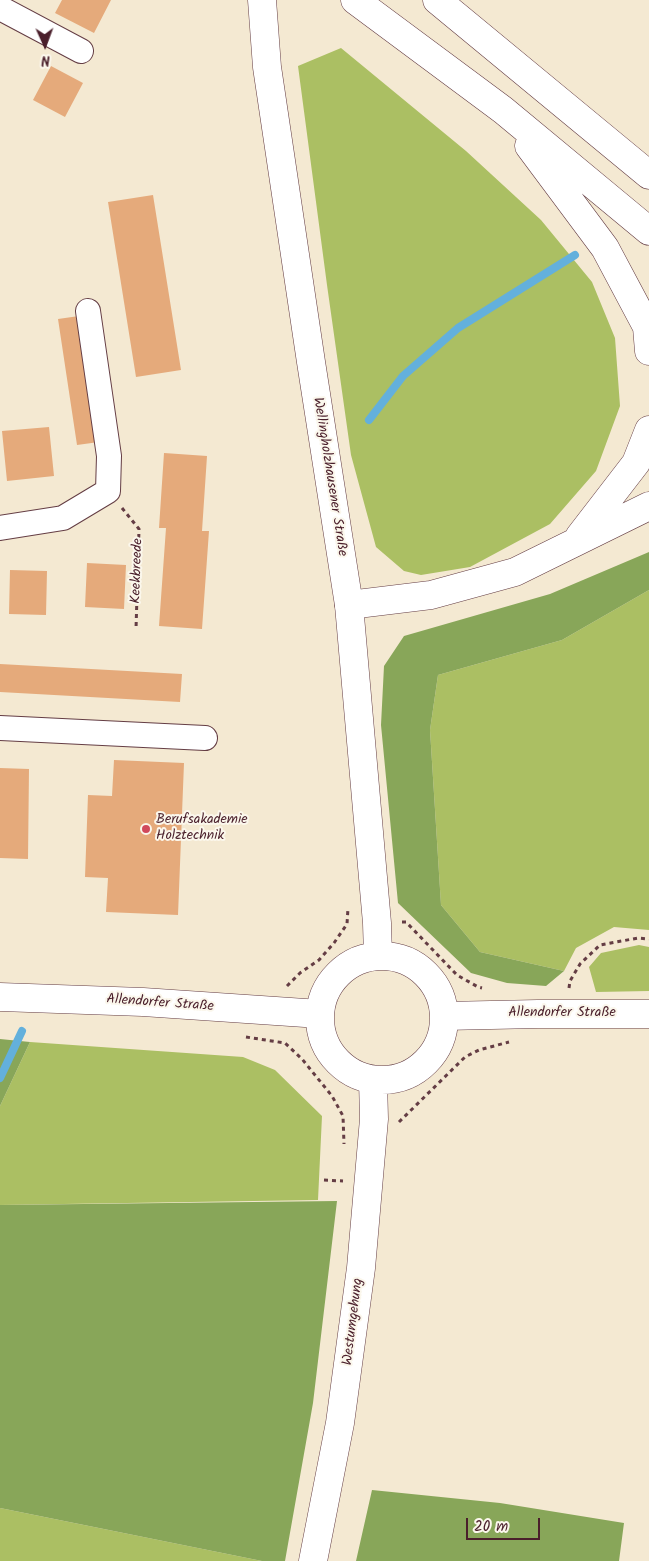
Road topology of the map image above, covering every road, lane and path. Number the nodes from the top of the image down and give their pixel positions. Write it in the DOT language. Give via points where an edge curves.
graph roads {
  1 [pos="262,0"];
  2 [pos="356,0"];
  3 [pos="437,0"];
  4 [pos="0,8"];
  5 [pos="81,51"];
  6 [pos="503,110"];
  7 [pos="649,175"];
  8 [pos="649,231"];
  9 [pos="88,311"];
  10 [pos="649,351"];
  11 [pos="649,430"];
  12 [pos="108,491"];
  13 [pos="649,506"];
  14 [pos="0,528"];
  15 [pos="576,541"];
  16 [pos="349,606"];
  17 [pos="136,629"];
  18 [pos="0,728"];
  19 [pos="205,738"];
  20 [pos="348,905"];
  21 [pos="406,922"];
  22 [pos="649,940"];
  23 [pos="378,956"];
  24 [pos="286,987"];
  25 [pos="486,988"];
  26 [pos="0,996"];
  27 [pos="320,1014"];
  28 [pos="564,1014"];
  29 [pos="649,1014"];
  30 [pos="444,1016"];
  31 [pos="514,1041"];
  32 [pos="285,1043"];
  33 [pos="373,1080"];
  34 [pos="399,1122"];
  35 [pos="344,1149"];
  36 [pos="344,1173"];
  37 [pos="344,1181"];
  38 [pos="313,1561"];
  1 -- 16 [label="main road, Wellingholzhausener Straße" via="267,67"];
  2 -- 6 [label="main road"];
  3 -- 7 [label="main road"];
  4 -- 5 [label="street"];
  6 -- 8 [label="main road"];
  6 -- 10 [label="main road" via="605,248 647,327"];
  9 -- 12 [label="street" via="109,456"];
  11 -- 15 [label="main road" via="636,463"];
  12 -- 14 [label="street" via="63,518"];
  12 -- 17 [label="path, Keekbreede" via="139,529"];
  13 -- 15 [label="main road"];
  15 -- 16 [label="main road" via="514,572 432,595"];
  16 -- 23 [label="main road, Wellingholzhausener Straße"];
  18 -- 19 [label="street"];
  20 -- 24 [label="path" via="348,924 334,943"];
  21 -- 25 [label="path" via="457,975"];
  22 -- 28 [label="path" via="638,938 600,944 580,964 570,981"];
  23 -- 27 [label="main road" via="360,960 332,981 323,997"];
  23 -- 30 [label="main road" via="394,957 424,972 438,992"];
  26 -- 27 [label="main road, Allendorfer Straße"];
  27 -- 33 [label="main road" via="321,1033 328,1050 340,1064"];
  28 -- 29 [label="main road, Allendorfer Straße"];
  28 -- 30 [label="main road, Allendorfer Straße"];
  30 -- 33 [label="main road" via="441,1038 431,1056 415,1071 395,1079"];
  31 -- 34 [label="path" via="465,1057"];
  32 -- 35 [label="path" via="302,1059 336,1103 343,1116"];
  33 -- 38 [label="main road, Westumgehung" via="374,1119 360,1268 340,1423"];
  36 -- 37 [label="path"];
}
